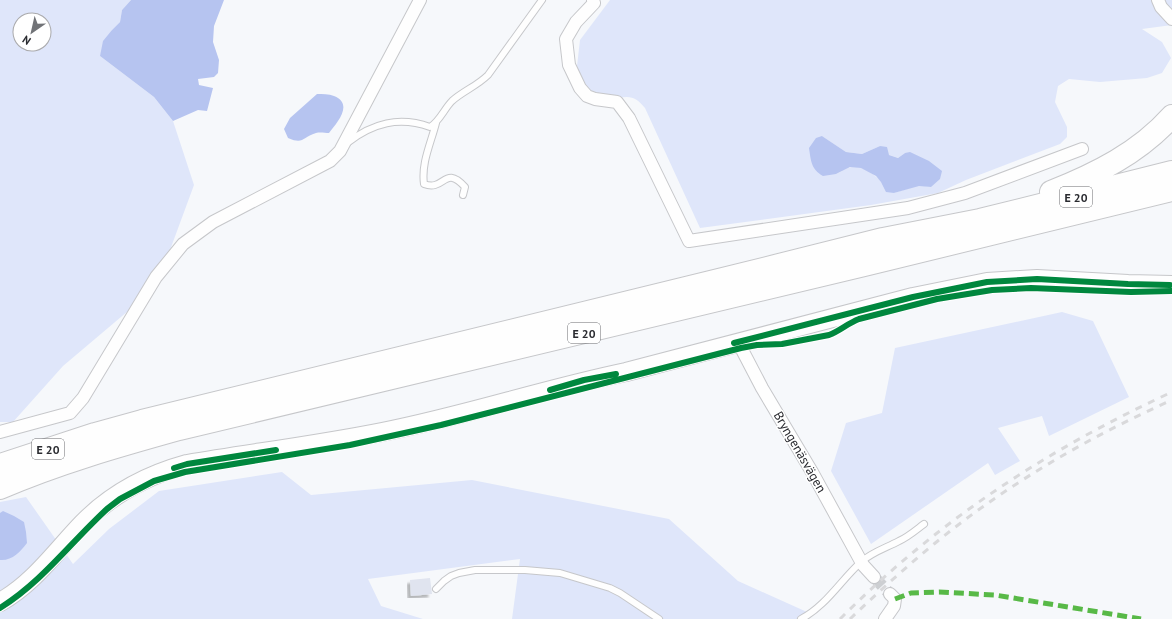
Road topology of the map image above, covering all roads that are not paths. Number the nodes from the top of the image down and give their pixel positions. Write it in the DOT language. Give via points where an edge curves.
graph roads {
  1 [pos="420,0"];
  2 [pos="542,0"];
  3 [pos="593,0"];
  4 [pos="1158,0"];
  5 [pos="1172,19"];
  6 [pos="1172,116"];
  7 [pos="436,123"];
  8 [pos="342,148"];
  9 [pos="1082,149"];
  10 [pos="1172,172"];
  11 [pos="1172,190"];
  12 [pos="463,195"];
  13 [pos="980,220"];
  14 [pos="1172,278"];
  15 [pos="1163,284"];
  16 [pos="738,342"];
  17 [pos="0,432"];
  18 [pos="0,465"];
  19 [pos="0,488"];
  20 [pos="924,524"];
  21 [pos="862,562"];
  22 [pos="874,577"];
  23 [pos="436,589"];
  24 [pos="890,594"];
  25 [pos="0,602"];
  26 [pos="659,619"];
  27 [pos="801,619"];
  28 [pos="885,619"];
  1 -- 8 [label="street"];
  2 -- 7 [label="lane" via="488,75 481,83 452,101"];
  3 -- 9 [label="street" via="594,3 576,22 566,39 569,65 580,88 587,96 617,102 629,118 689,241 908,208 965,193"];
  4 -- 5 [label="street"];
  6 -- 13 [label="highway" via="1151,137 1110,165 1042,196 1003,207"];
  7 -- 8 [label="lane" via="430,127 410,121 381,124 364,132"];
  7 -- 12 [label="lane" via="425,158 422,174 424,184 431,187 452,177 465,187"];
  8 -- 17 [label="street" via="330,161 213,222 183,244 156,277 83,398 70,413"];
  10 -- 13 [label="highway, E 20"];
  11 -- 19 [label="highway, E 20" via="179,430 103,450"];
  13 -- 18 [label="highway, E 20" via="883,239 142,421"];
  14 -- 15 [label="street" via="1160,280"];
  15 -- 16 [label="street" via="1037,279 987,282 913,297"];
  16 -- 21 [label="street, Bryngenäsvägen"];
  16 -- 25 [label="street" via="382,432 187,464 166,470 126,489 99,509 34,576"];
  20 -- 21 [label="lane"];
  21 -- 22 [label="street, Bryngenäsvägen"];
  21 -- 27 [label="lane"];
  23 -- 26 [label="lane" via="451,576 470,571 525,570 560,573 610,588"];
  24 -- 28 [label="street" via="895,599 894,606"];
}
